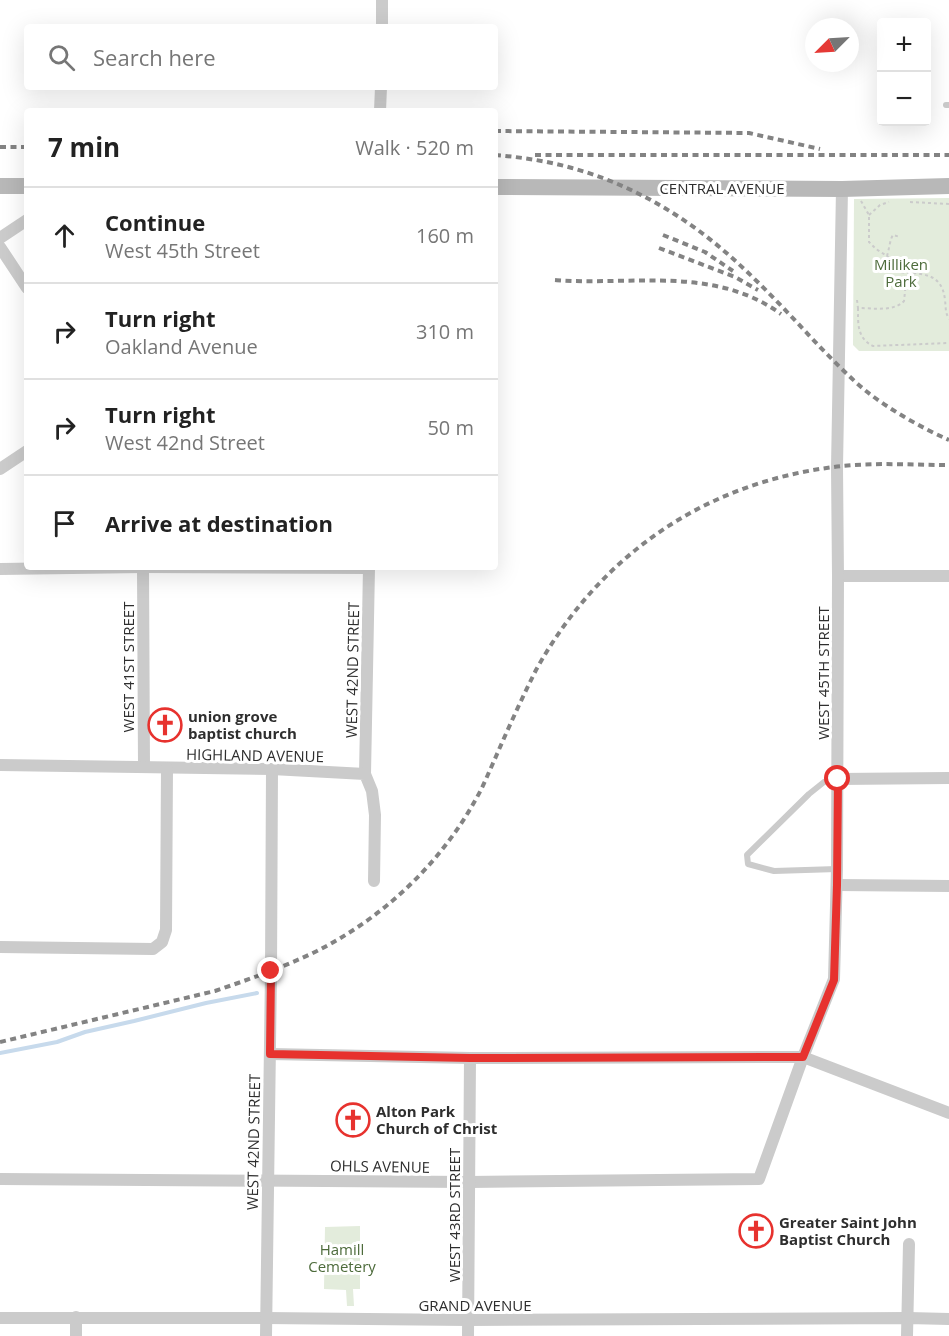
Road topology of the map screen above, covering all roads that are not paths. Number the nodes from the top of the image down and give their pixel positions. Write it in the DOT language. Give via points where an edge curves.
graph roads {
  1 [pos="382,0"];
  2 [pos="382,24"];
  3 [pos="381,90"];
  4 [pos="380,108"];
  5 [pos="0,186"];
  6 [pos="24,186"];
  7 [pos="498,186"];
  8 [pos="949,186"];
  9 [pos="847,189"];
  10 [pos="24,222"];
  11 [pos="0,238"];
  12 [pos="0,247"];
  13 [pos="24,283"];
  14 [pos="24,453"];
  15 [pos="0,469"];
  16 [pos="0,568"];
  17 [pos="24,568"];
  18 [pos="143,570"];
  19 [pos="369,570"];
  20 [pos="838,576"];
  21 [pos="949,576"];
  22 [pos="0,765"];
  23 [pos="144,767"];
  24 [pos="167,768"];
  25 [pos="272,769"];
  26 [pos="365,774"];
  27 [pos="949,778"];
  28 [pos="838,779"];
  29 [pos="837,869"];
  30 [pos="374,881"];
  31 [pos="837,885"];
  32 [pos="949,886"];
  33 [pos="0,947"];
  34 [pos="270,1054"];
  35 [pos="803,1057"];
  36 [pos="470,1058"];
  37 [pos="949,1113"];
  38 [pos="0,1179"];
  39 [pos="267,1179"];
  40 [pos="759,1179"];
  41 [pos="469,1182"];
  42 [pos="909,1244"];
  43 [pos="76,1317"];
  44 [pos="0,1318"];
  45 [pos="266,1318"];
  46 [pos="908,1318"];
  47 [pos="949,1319"];
  48 [pos="468,1320"];
  49 [pos="76,1336"];
  50 [pos="266,1336"];
  51 [pos="468,1336"];
  52 [pos="907,1336"];
  1 -- 2 [label="street"];
  3 -- 4 [label="street"];
  5 -- 6 [label="street"];
  7 -- 9 [label="street, CENTRAL AVENUE"];
  8 -- 9 [label="street, CENTRAL AVENUE"];
  9 -- 20 [label="street, WEST 45TH STREET" via="837,467"];
  10 -- 11 [label="street"];
  12 -- 13 [label="street"];
  14 -- 15 [label="street"];
  16 -- 17 [label="street"];
  18 -- 23 [label="street, WEST 41ST STREET"];
  19 -- 26 [label="street, WEST 42ND STREET"];
  20 -- 21 [label="street"];
  20 -- 28 [label="street, WEST 45TH STREET"];
  22 -- 23 [label="street, HIGHLAND AVENUE"];
  23 -- 24 [label="street, HIGHLAND AVENUE"];
  24 -- 25 [label="street, HIGHLAND AVENUE"];
  24 -- 33 [label="street" via="166,930 162,942 153,949"];
  25 -- 26 [label="street, HIGHLAND AVENUE"];
  25 -- 34 [label="street, WEST 42ND STREET"];
  26 -- 30 [label="street" via="375,815"];
  27 -- 28 [label="street"];
  28 -- 29 [label="street, WEST 45TH STREET"];
  28 -- 29 [label="lane" via="809,794 747,855 748,864 774,871"];
  29 -- 31 [label="street, WEST 45TH STREET"];
  31 -- 32 [label="street"];
  31 -- 35 [label="street, WEST 45TH STREET" via="834,980"];
  34 -- 36 [label="street"];
  34 -- 39 [label="street, WEST 42ND STREET"];
  35 -- 36 [label="street"];
  35 -- 37 [label="street"];
  35 -- 40 [label="street, WEST 45TH STREET"];
  36 -- 41 [label="street, WEST 43RD STREET"];
  38 -- 39 [label="street, OHLS AVENUE"];
  39 -- 41 [label="street, OHLS AVENUE"];
  39 -- 45 [label="street, WEST 42ND STREET"];
  40 -- 41 [label="street, OHLS AVENUE"];
  41 -- 48 [label="street, WEST 43RD STREET"];
  42 -- 46 [label="street"];
  43 -- 44 [label="street, GRAND AVENUE"];
  43 -- 45 [label="street, GRAND AVENUE"];
  43 -- 49 [label="street"];
  45 -- 48 [label="street, GRAND AVENUE"];
  45 -- 50 [label="street, WEST 42ND STREET"];
  46 -- 47 [label="street, GRAND AVENUE"];
  46 -- 48 [label="street, GRAND AVENUE"];
  46 -- 52 [label="street"];
  48 -- 51 [label="street, WEST 43RD STREET"];
}
